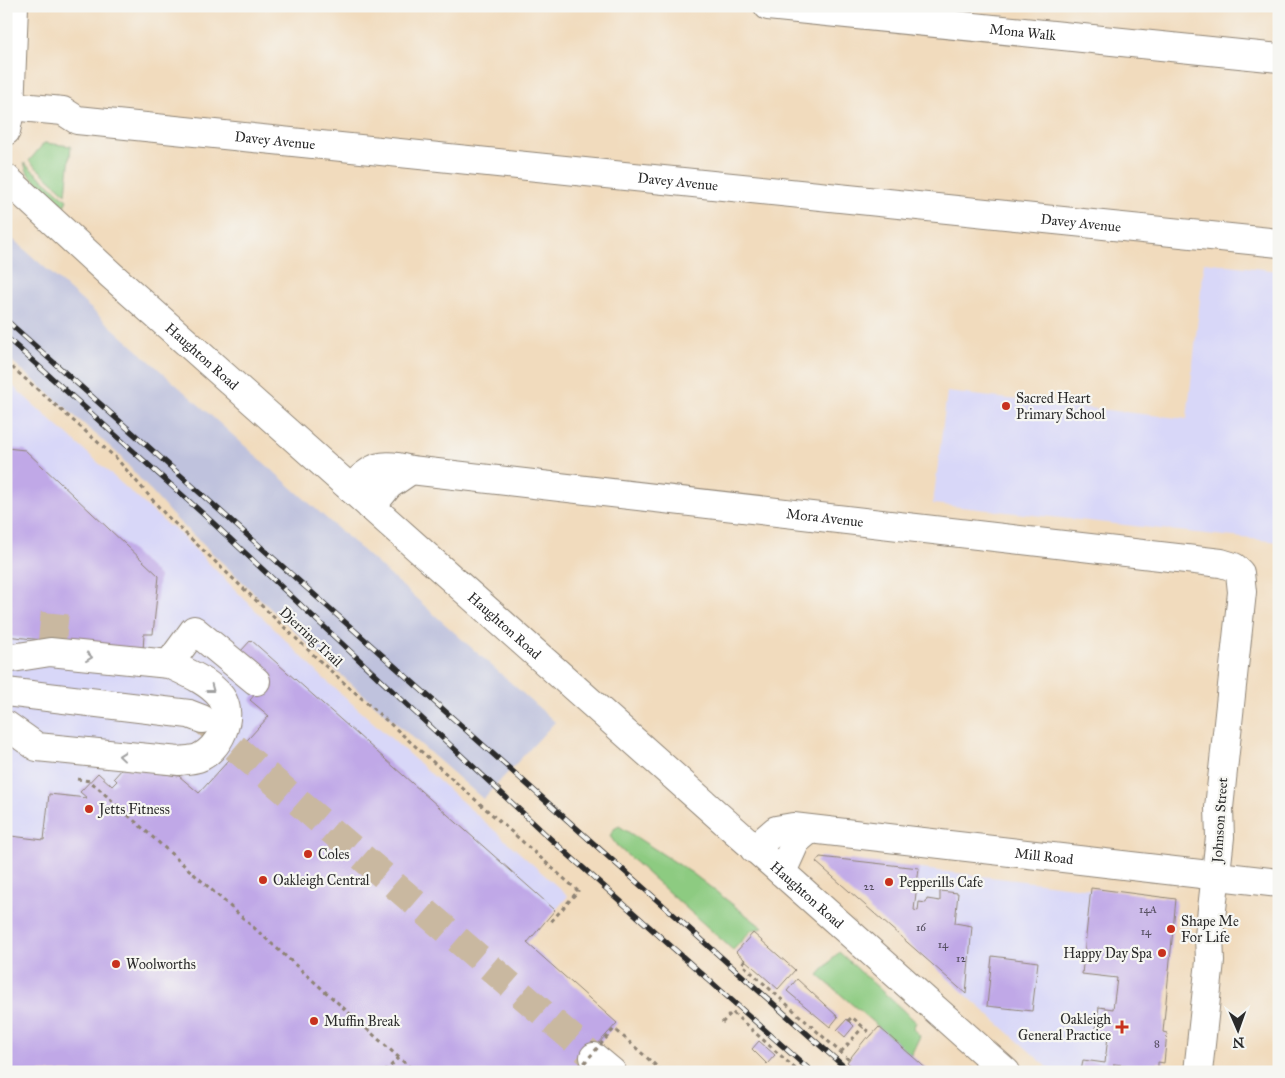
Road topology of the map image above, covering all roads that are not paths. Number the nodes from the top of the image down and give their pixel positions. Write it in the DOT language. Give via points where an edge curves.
graph roads {
  1 [pos="14,6"];
  2 [pos="768,6"];
  3 [pos="1279,58"];
  4 [pos="9,120"];
  5 [pos="6,178"];
  6 [pos="1279,243"];
  7 [pos="411,470"];
  8 [pos="350,488"];
  9 [pos="371,507"];
  10 [pos="1238,570"];
  11 [pos="6,658"];
  12 [pos="169,664"];
  13 [pos="256,681"];
  14 [pos="6,692"];
  15 [pos="202,719"];
  16 [pos="6,725"];
  17 [pos="809,830"];
  18 [pos="754,849"];
  19 [pos="782,872"];
  20 [pos="1216,875"];
  21 [pos="1279,883"];
  22 [pos="1006,1072"];
  23 [pos="1198,1072"];
  1 -- 4 [label="street"];
  2 -- 3 [label="street, Mona Walk"];
  4 -- 6 [label="street, Davey Avenue" via="63,111 77,120"];
  5 -- 8 [label="street, Haughton Road"];
  7 -- 8 [label="street, Mora Avenue" via="390,464 381,466 368,472"];
  7 -- 9 [label="street" via="389,485"];
  7 -- 10 [label="street, Mora Avenue" via="1221,563"];
  8 -- 9 [label="street, Haughton Road"];
  9 -- 18 [label="street, Haughton Road"];
  10 -- 20 [label="street, Johnson Street" via="1242,577 1242,592 1219,808"];
  11 -- 12 [label="street, one-way" via="51,646"];
  12 -- 13 [label="street" via="194,630"];
  12 -- 16 [label="street, one-way" via="215,691 227,711 218,740 198,758 179,761 36,747"];
  14 -- 15 [label="street" via="189,714"];
  17 -- 18 [label="street, Mill Road" via="785,826"];
  17 -- 19 [label="street" via="796,841"];
  17 -- 20 [label="street, Mill Road"];
  18 -- 19 [label="street, Haughton Road"];
  19 -- 22 [label="street, Haughton Road"];
  20 -- 21 [label="street, Mill Road"];
  20 -- 23 [label="street, Johnson Street"];
}
